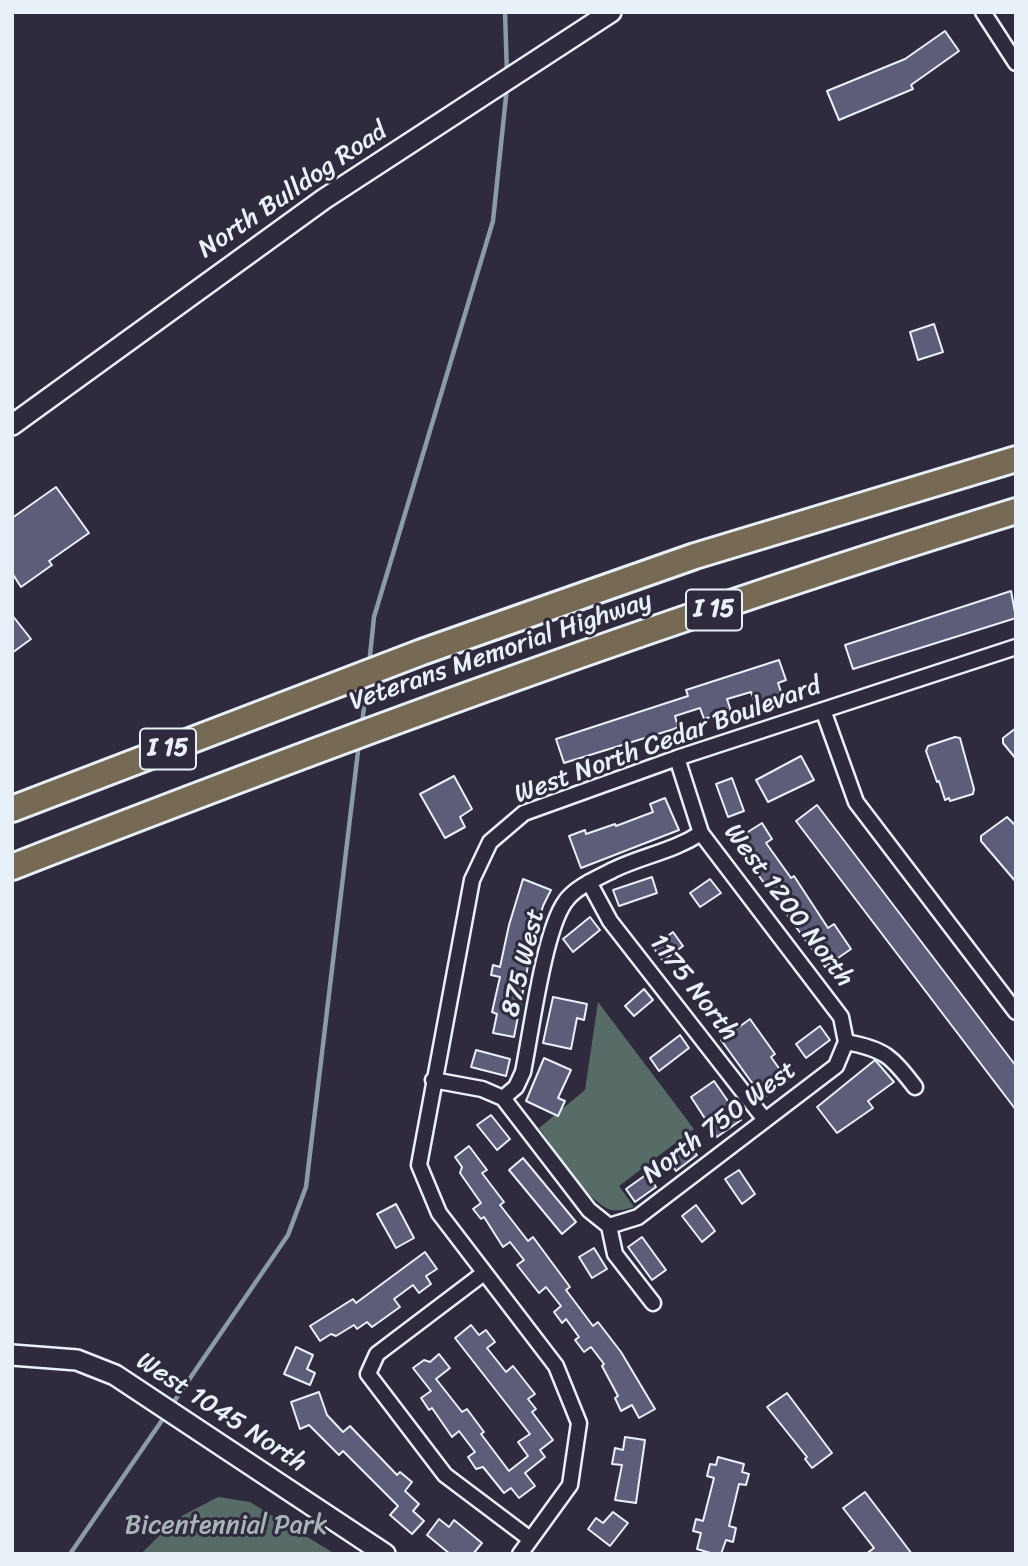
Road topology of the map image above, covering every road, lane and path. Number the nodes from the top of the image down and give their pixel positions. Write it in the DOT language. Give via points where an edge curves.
graph roads {
  1 [pos="611,12"];
  2 [pos="983,12"];
  3 [pos="1016,63"];
  4 [pos="12,425"];
  5 [pos="1016,459"];
  6 [pos="1016,512"];
  7 [pos="1016,647"];
  8 [pos="823,710"];
  9 [pos="677,758"];
  10 [pos="12,809"];
  11 [pos="701,833"];
  12 [pos="12,867"];
  13 [pos="589,882"];
  14 [pos="1016,1012"];
  15 [pos="846,1042"];
  16 [pos="433,1080"];
  17 [pos="915,1087"];
  18 [pos="503,1098"];
  19 [pos="765,1120"];
  20 [pos="609,1226"];
  21 [pos="484,1273"];
  22 [pos="653,1303"];
  23 [pos="12,1355"];
  24 [pos="530,1539"];
  25 [pos="386,1554"];
  26 [pos="520,1554"];
  1 -- 4 [label="street, North Bulldog Road" via="279,229"];
  2 -- 3 [label="street"];
  5 -- 10 [label="highway, Veterans Memorial Highway / I 15" via="695,556 324,688"];
  6 -- 12 [label="highway, Veterans Memorial Highway / I 15" via="554,663 302,754"];
  7 -- 8 [label="street, West North Cedar Boulevard"];
  8 -- 9 [label="street, West North Cedar Boulevard"];
  8 -- 14 [label="street" via="856,802"];
  9 -- 11 [label="street, West 1200 North"];
  9 -- 16 [label="street, West North Cedar Boulevard" via="524,813 490,842 472,880"];
  11 -- 13 [label="street, 875 West" via="678,848"];
  11 -- 15 [label="street, West 1200 North" via="841,1017"];
  13 -- 18 [label="street, 875 West" via="565,901 552,929 523,1072 516,1087"];
  13 -- 19 [label="street, 1175 North" via="610,921"];
  15 -- 17 [label="street" via="887,1053"];
  15 -- 19 [label="street, North 750 West" via="836,1066"];
  16 -- 18 [label="street" via="482,1088"];
  16 -- 21 [label="street, West North Cedar Boulevard" via="419,1165 439,1213"];
  18 -- 20 [label="street" via="589,1210"];
  19 -- 20 [label="street, North 750 West" via="638,1217"];
  20 -- 22 [label="street" via="615,1254"];
  21 -- 24 [label="street, West North Cedar Boulevard" via="556,1366 579,1423 570,1485"];
  21 -- 24 [label="street" via="377,1354 368,1374 445,1475"];
  23 -- 25 [label="street, West 1045 North" via="77,1360 131,1383"];
  24 -- 26 [label="street, West North Cedar Boulevard"];
}
